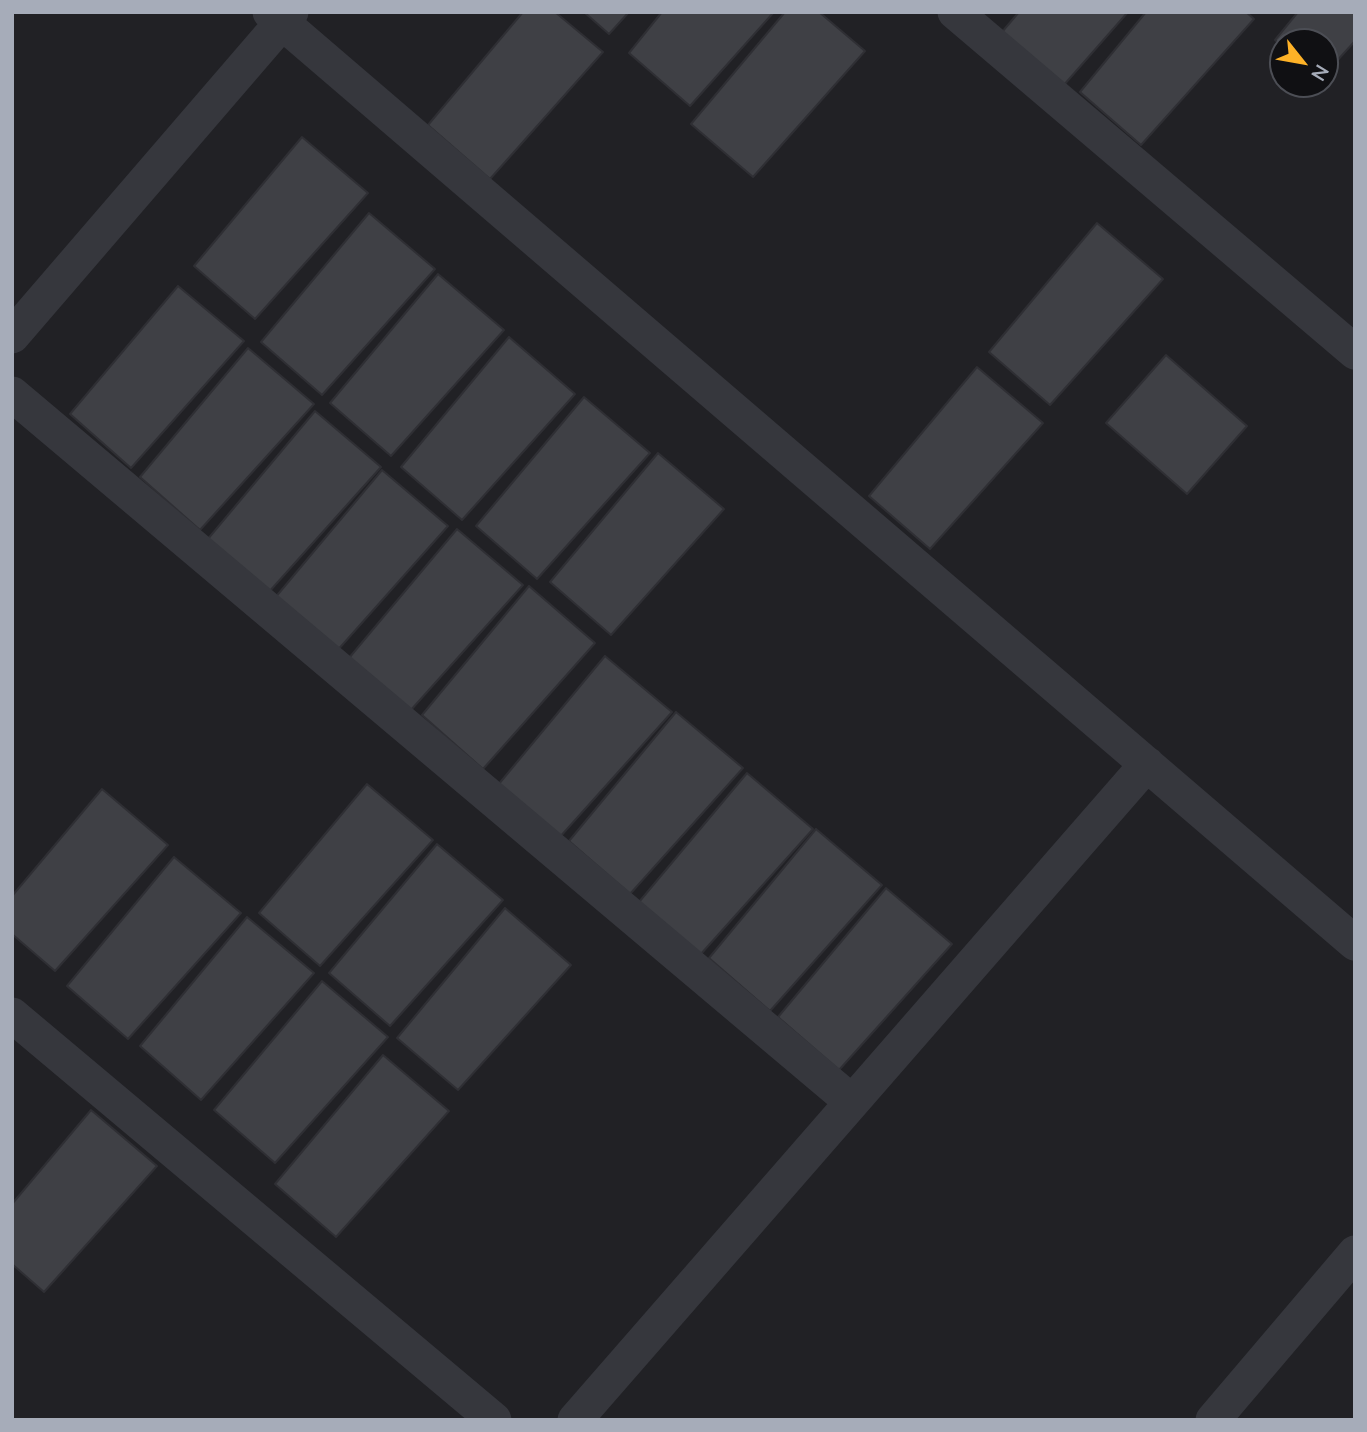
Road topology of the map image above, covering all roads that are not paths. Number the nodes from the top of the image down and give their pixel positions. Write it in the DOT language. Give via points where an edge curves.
graph roads {
  1 [pos="955,12"];
  2 [pos="281,16"];
  3 [pos="12,335"];
  4 [pos="1355,352"];
  5 [pos="12,394"];
  6 [pos="1147,764"];
  7 [pos="1355,943"];
  8 [pos="12,1015"];
  9 [pos="852,1101"];
  10 [pos="1355,1253"];
  11 [pos="494,1420"];
  12 [pos="575,1420"];
  13 [pos="1213,1420"];
  1 -- 4 [label="street"];
  2 -- 3 [label="street"];
  2 -- 6 [label="street"];
  5 -- 9 [label="street"];
  6 -- 7 [label="street"];
  6 -- 9 [label="street"];
  8 -- 11 [label="street"];
  9 -- 12 [label="street"];
  10 -- 13 [label="street"];
}
